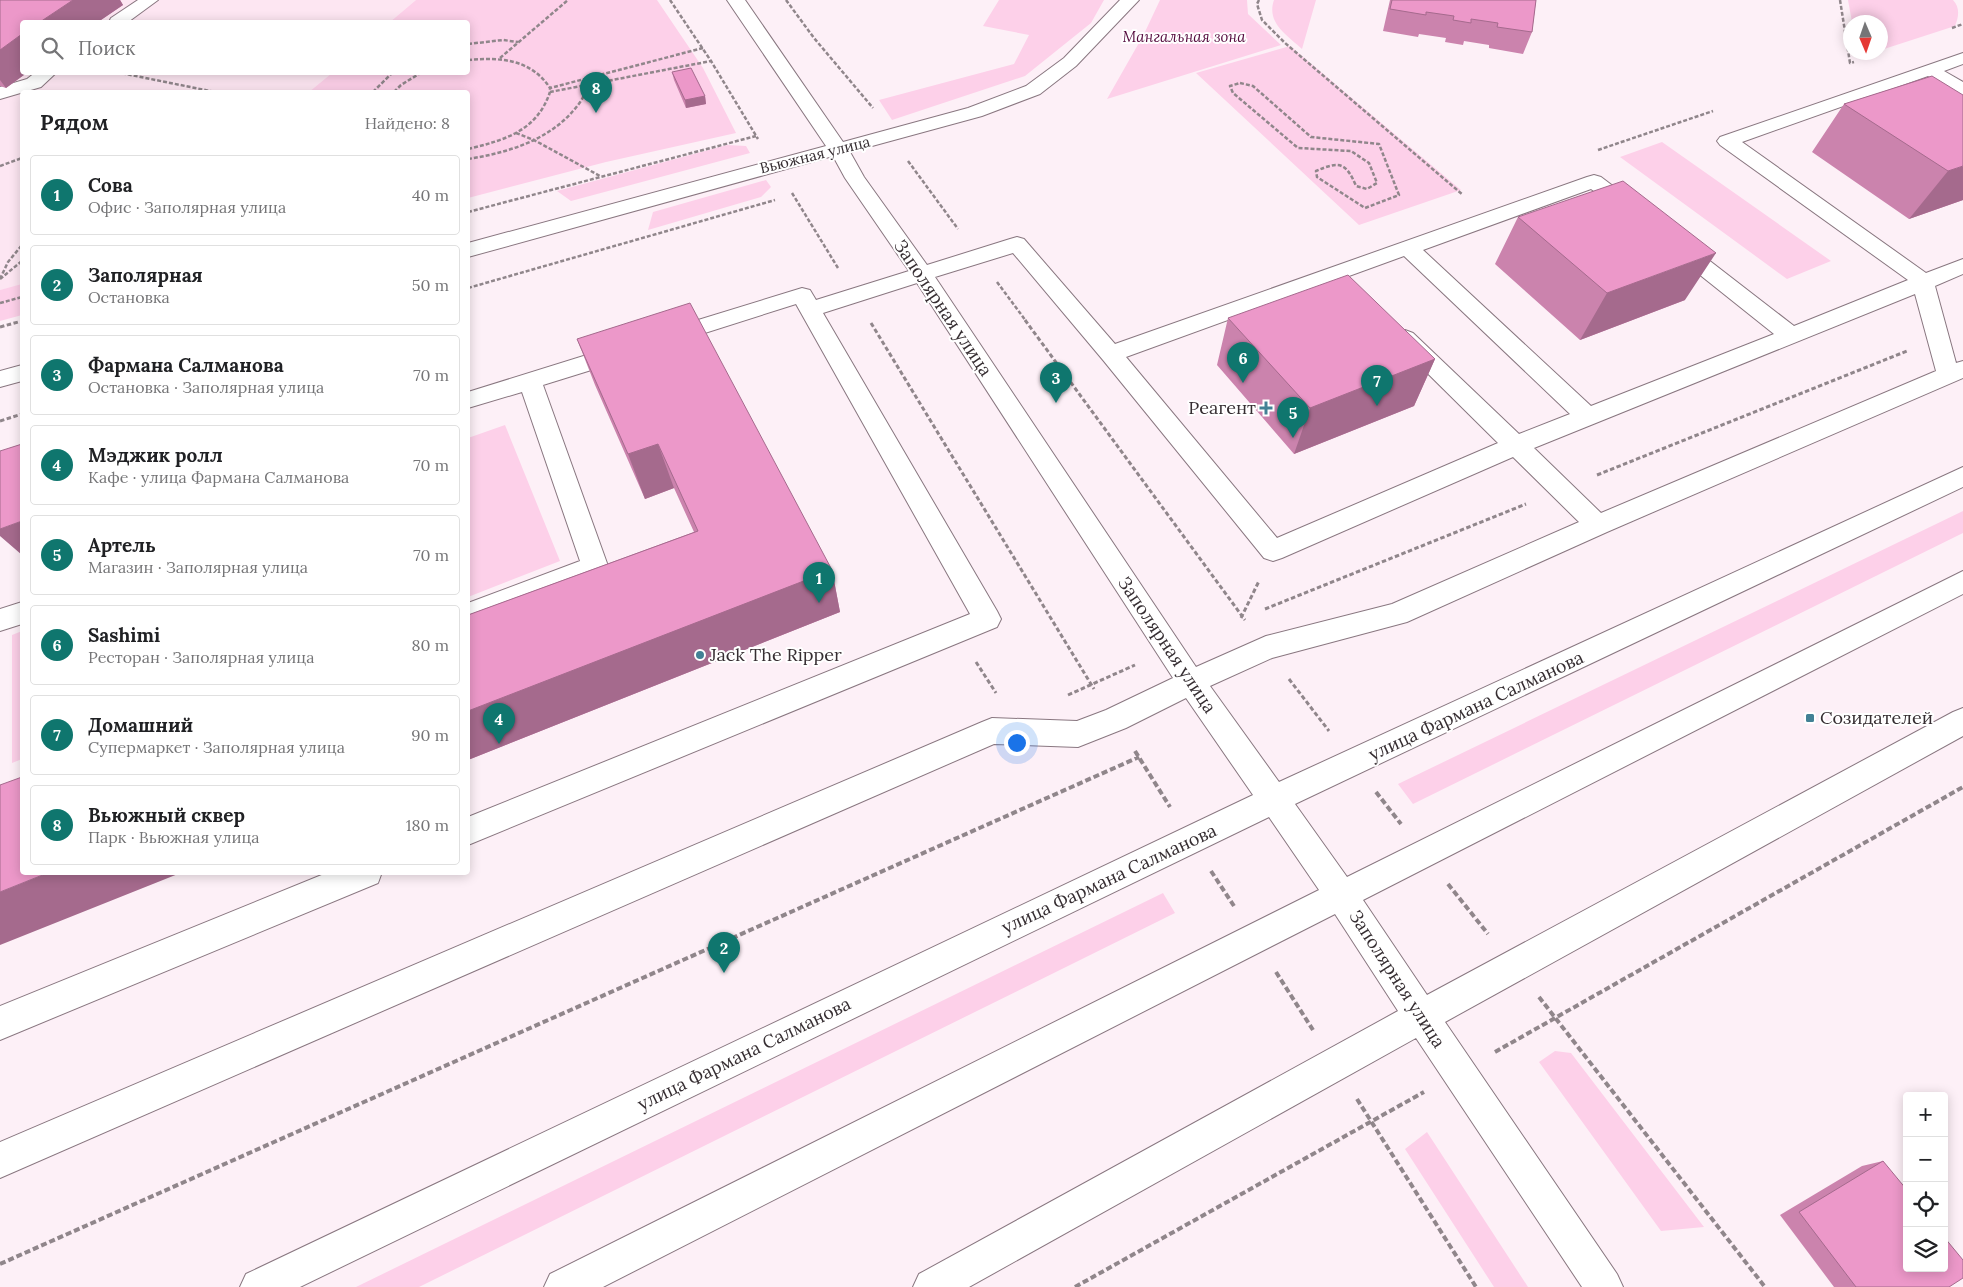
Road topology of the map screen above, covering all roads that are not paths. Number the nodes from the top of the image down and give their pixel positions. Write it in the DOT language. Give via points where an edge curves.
graph roads {
  1 [pos="149,0"];
  2 [pos="736,0"];
  3 [pos="1130,0"];
  4 [pos="120,20"];
  5 [pos="1963,58"];
  6 [pos="1930,70"];
  7 [pos="44,75"];
  8 [pos="1963,90"];
  9 [pos="0,92"];
  10 [pos="838,149"];
  11 [pos="1408,247"];
  12 [pos="470,249"];
  13 [pos="1963,266"];
  14 [pos="921,274"];
  15 [pos="1923,281"];
  16 [pos="808,310"];
  17 [pos="1387,321"];
  18 [pos="1791,336"];
  19 [pos="1111,354"];
  20 [pos="1956,372"];
  21 [pos="20,374"];
  22 [pos="0,379"];
  23 [pos="530,380"];
  24 [pos="470,399"];
  25 [pos="1587,416"];
  26 [pos="1517,445"];
  27 [pos="1963,476"];
  28 [pos="1598,525"];
  29 [pos="1963,582"];
  30 [pos="470,613"];
  31 [pos="20,614"];
  32 [pos="0,620"];
  33 [pos="1190,682"];
  34 [pos="1963,721"];
  35 [pos="1275,801"];
  36 [pos="470,830"];
  37 [pos="360,875"];
  38 [pos="1342,896"];
  39 [pos="1421,1016"];
  40 [pos="0,1022"];
  41 [pos="0,1160"];
  42 [pos="259,1287"];
  43 [pos="563,1287"];
  44 [pos="932,1287"];
  45 [pos="1604,1287"];
  1 -- 4 [label="street"];
  2 -- 10 [label="street, Заполярная улица"];
  3 -- 10 [label="street, Вьюжная улица" via="1070,62 1033,90 975,112"];
  5 -- 6 [label="street"];
  6 -- 8 [label="street"];
  6 -- 15 [label="street" via="1727,141"];
  7 -- 9 [label="street" via="34,83"];
  10 -- 12 [label="street, Вьюжная улица"];
  10 -- 14 [label="street, Заполярная улица"];
  11 -- 18 [label="street" via="1594,181"];
  11 -- 19 [label="street" via="1343,280"];
  11 -- 25 [label="street"];
  13 -- 15 [label="street"];
  14 -- 16 [label="street"];
  14 -- 19 [label="street" via="1017,244"];
  14 -- 33 [label="street, Заполярная улица"];
  15 -- 18 [label="street"];
  15 -- 20 [label="street" via="1940,338"];
  16 -- 23 [label="street" via="802,295"];
  16 -- 36 [label="street" via="987,619"];
  17 -- 26 [label="street"];
  18 -- 25 [label="street"];
  19 -- 26 [label="street" via="1273,551"];
  20 -- 28 [label="street"];
  21 -- 22 [label="street"];
  23 -- 24 [label="street"];
  23 -- 30 [label="street" via="595,566"];
  25 -- 26 [label="street"];
  26 -- 28 [label="street"];
  27 -- 35 [label="street, улица Фармана Салманова"];
  28 -- 33 [label="street" via="1397,614 1266,648"];
  29 -- 38 [label="street"];
  31 -- 32 [label="street"];
  33 -- 35 [label="street, Заполярная улица"];
  33 -- 41 [label="street" via="1078,734 992,731"];
  34 -- 39 [label="street"];
  35 -- 38 [label="street, Заполярная улица"];
  35 -- 42 [label="street, улица Фармана Салманова"];
  37 -- 40 [label="street"];
  38 -- 39 [label="street, Заполярная улица"];
  38 -- 43 [label="street"];
  39 -- 44 [label="street"];
  39 -- 45 [label="street, Заполярная улица"];
}
